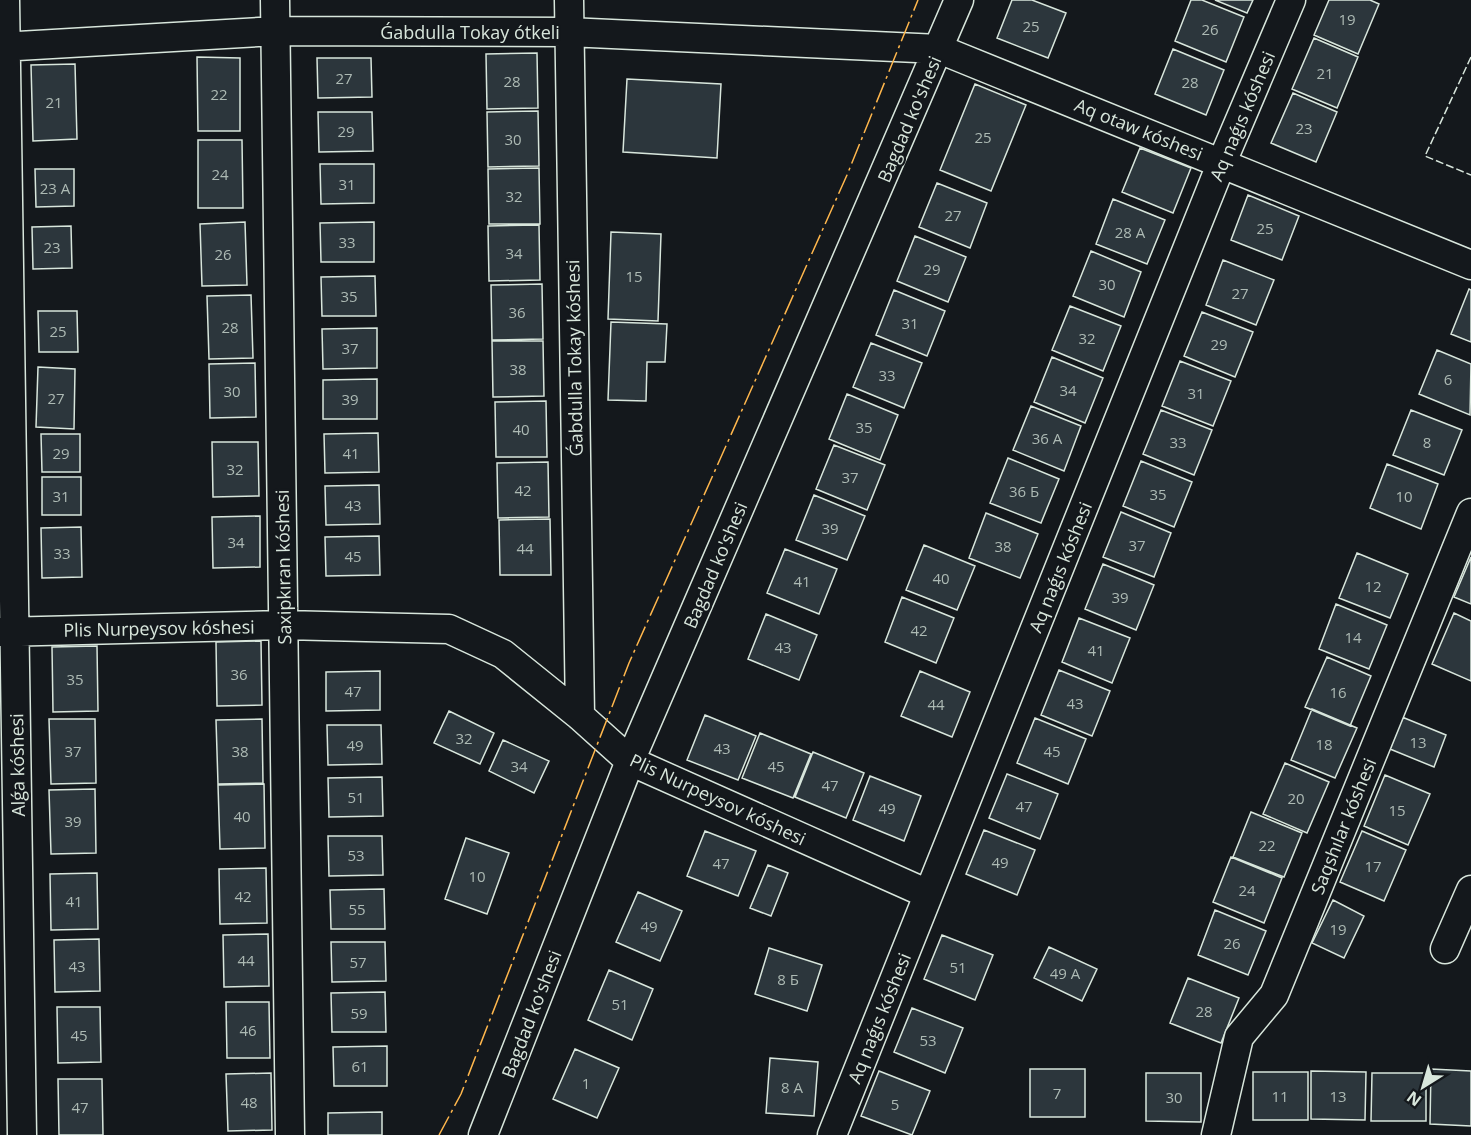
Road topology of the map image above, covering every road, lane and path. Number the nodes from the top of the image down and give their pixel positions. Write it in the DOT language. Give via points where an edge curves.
graph roads {
  1 [pos="5,0"];
  2 [pos="276,0"];
  3 [pos="569,0"];
  4 [pos="959,0"];
  5 [pos="1290,0"];
  6 [pos="276,31"];
  7 [pos="568,32"];
  8 [pos="3,47"];
  9 [pos="939,49"];
  10 [pos="1222,162"];
  11 [pos="1471,265"];
  12 [pos="1471,513"];
  13 [pos="284,625"];
  14 [pos="7,631"];
  15 [pos="580,716"];
  16 [pos="630,761"];
  17 [pos="1471,890"];
  18 [pos="928,894"];
  19 [pos="1445,949"];
  20 [pos="22,1135"];
  21 [pos="290,1135"];
  22 [pos="483,1135"];
  23 [pos="832,1135"];
  24 [pos="1216,1135"];
  1 -- 8 [label="street, Alǵa kóshesi"];
  2 -- 6 [label="street, Saxipkıran kóshesi"];
  3 -- 7 [label="street, Ǵabdulla Tokay kóshesi"];
  4 -- 9 [label="street, Bagdad ko'shesi"];
  5 -- 10 [label="street, Aq naǵıs kóshesi"];
  6 -- 7 [label="street, Ǵabdulla Tokay ótkeli"];
  6 -- 8 [label="street, Ǵabdulla Tokay ótkeli"];
  6 -- 13 [label="street, Saxipkıran kóshesi"];
  7 -- 9 [label="street, Ǵabdulla Tokay ótkeli"];
  7 -- 15 [label="street, Ǵabdulla Tokay kóshesi"];
  8 -- 14 [label="street, Alǵa kóshesi"];
  9 -- 10 [label="street, Aq otaw kóshesi"];
  9 -- 16 [label="street, Bagdad ko'shesi"];
  10 -- 11 [label="street, Aq otaw kóshesi"];
  10 -- 18 [label="street, Aq naǵıs kóshesi"];
  12 -- 24 [label="street, Saqshılar kóshesi" via="1274,995 1239,1037"];
  13 -- 14 [label="street, Plis Nurpeysov kóshesi"];
  13 -- 15 [label="street, Plis Nurpeysov kóshesi" via="449,629 503,654"];
  13 -- 21 [label="street, Saxipkıran kóshesi"];
  14 -- 20 [label="street, Alǵa kóshesi"];
  15 -- 16 [label="street, Plis Nurpeysov kóshesi"];
  16 -- 18 [label="street, Plis Nurpeysov kóshesi"];
  16 -- 22 [label="street, Bagdad ko'shesi"];
  17 -- 19 [label="street"];
  18 -- 23 [label="street, Aq naǵıs kóshesi"];
}
